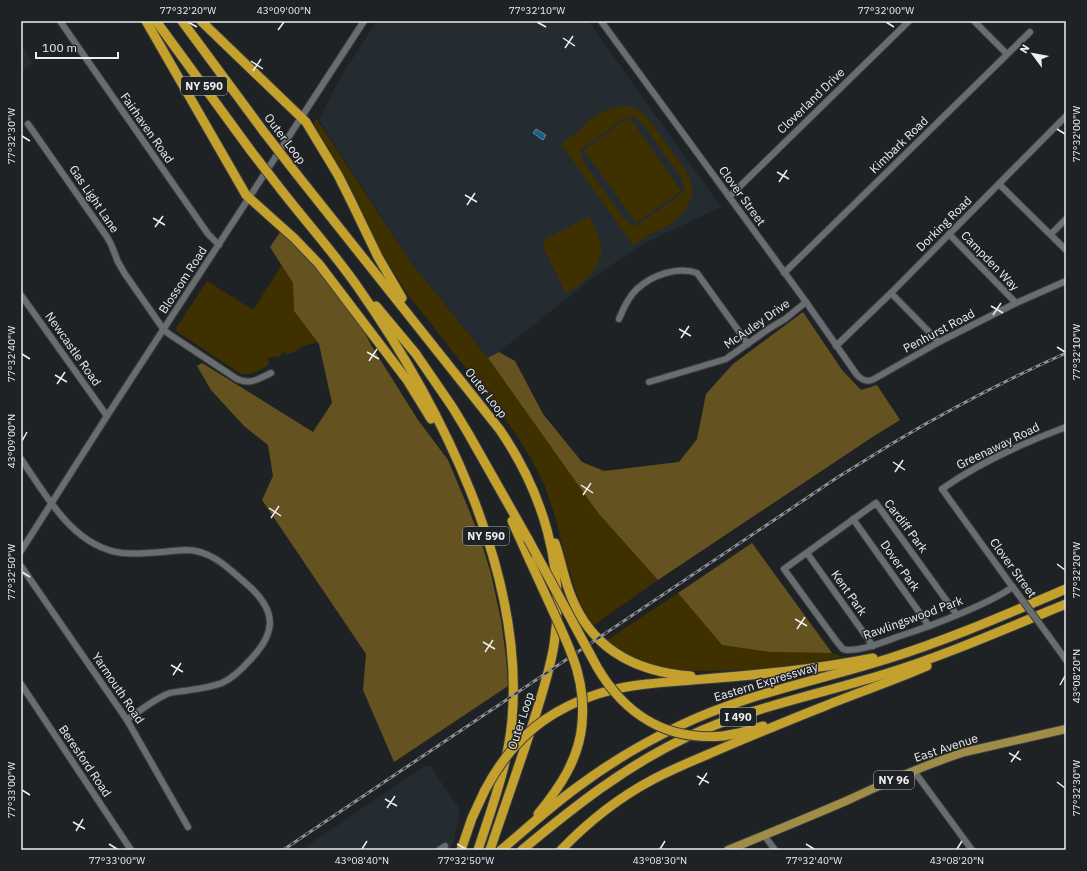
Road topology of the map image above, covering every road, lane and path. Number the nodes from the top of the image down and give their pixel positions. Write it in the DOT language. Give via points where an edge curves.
graph roads {
  1 [pos="60,21"];
  2 [pos="146,21"];
  3 [pos="156,21"];
  4 [pos="182,21"];
  5 [pos="201,21"];
  6 [pos="364,21"];
  7 [pos="601,21"];
  8 [pos="909,21"];
  9 [pos="974,21"];
  10 [pos="1030,32"];
  11 [pos="1007,54"];
  12 [pos="1066,116"];
  13 [pos="302,118"];
  14 [pos="28,124"];
  15 [pos="999,184"];
  16 [pos="729,197"];
  17 [pos="249,199"];
  18 [pos="1066,219"];
  19 [pos="949,234"];
  20 [pos="1051,234"];
  21 [pos="219,245"];
  22 [pos="1066,250"];
  23 [pos="333,254"];
  24 [pos="784,272"];
  25 [pos="1066,281"];
  26 [pos="890,293"];
  27 [pos="21,295"];
  28 [pos="806,302"];
  29 [pos="1016,303"];
  30 [pos="619,319"];
  31 [pos="164,330"];
  32 [pos="426,337"];
  33 [pos="939,342"];
  34 [pos="748,344"];
  35 [pos="836,346"];
  36 [pos="271,373"];
  37 [pos="866,381"];
  38 [pos="650,382"];
  39 [pos="107,416"];
  40 [pos="1066,427"];
  41 [pos="481,456"];
  42 [pos="21,459"];
  43 [pos="468,487"];
  44 [pos="942,488"];
  45 [pos="534,490"];
  46 [pos="52,503"];
  47 [pos="853,519"];
  48 [pos="21,551"];
  49 [pos="807,553"];
  50 [pos="21,566"];
  51 [pos="784,569"];
  52 [pos="1014,588"];
  53 [pos="1066,589"];
  54 [pos="1066,604"];
  55 [pos="957,615"];
  56 [pos="929,626"];
  57 [pos="942,640"];
  58 [pos="981,640"];
  59 [pos="873,646"];
  60 [pos="1066,660"];
  61 [pos="728,677"];
  62 [pos="21,684"];
  63 [pos="825,706"];
  64 [pos="127,720"];
  65 [pos="1066,729"];
  66 [pos="521,760"];
  67 [pos="914,771"];
  68 [pos="188,827"];
  69 [pos="518,835"];
  70 [pos="764,835"];
  71 [pos="445,846"];
  72 [pos="131,850"];
  73 [pos="439,850"];
  74 [pos="461,850"];
  75 [pos="478,850"];
  76 [pos="490,850"];
  77 [pos="496,850"];
  78 [pos="501,850"];
  79 [pos="522,850"];
  80 [pos="561,850"];
  81 [pos="728,850"];
  82 [pos="775,850"];
  83 [pos="972,850"];
  1 -- 21 [label="street, Fairhaven Road" via="208,234"];
  2 -- 17 [label="highway"];
  3 -- 23 [label="highway, Outer Loop / NY 590, bridge" via="282,191"];
  4 -- 32 [label="highway, Outer Loop / NY 590, bridge" via="264,132"];
  5 -- 13 [label="highway"];
  6 -- 13 [label="street, Blossom Road"];
  7 -- 16 [label="street, Clover Street"];
  8 -- 16 [label="street, Cloverland Drive"];
  9 -- 11 [label="street"];
  10 -- 11 [label="street, Kimbark Road"];
  11 -- 24 [label="street, Kimbark Road"];
  12 -- 15 [label="street, Dorking Road"];
  13 -- 17 [label="street, Blossom Road"];
  13 -- 32 [label="highway" via="338,175 387,274"];
  14 -- 31 [label="street, Gas Light Lane" via="107,237 125,274"];
  15 -- 19 [label="street, Dorking Road"];
  15 -- 20 [label="street"];
  16 -- 24 [label="street, Clover Street"];
  17 -- 21 [label="street, Blossom Road"];
  17 -- 43 [label="highway" via="306,250 407,380"];
  18 -- 20 [label="street"];
  19 -- 26 [label="street, Dorking Road"];
  19 -- 29 [label="street, Campden Way"];
  20 -- 22 [label="street"];
  21 -- 31 [label="street, Blossom Road"];
  23 -- 41 [label="highway" via="426,369"];
  23 -- 43 [label="highway, Outer Loop / NY 590" via="363,294 411,370 442,427"];
  24 -- 28 [label="street, Clover Street"];
  25 -- 29 [label="street, Penhurst Road"];
  26 -- 33 [label="street"];
  26 -- 35 [label="street, Dorking Road"];
  27 -- 39 [label="street, Newcastle Road"];
  28 -- 34 [label="street, McAuley Drive"];
  28 -- 35 [label="street, Clover Street"];
  29 -- 33 [label="street, Penhurst Road"];
  30 -- 34 [label="street" via="626,303 642,285 655,277 674,271 690,270 697,273"];
  31 -- 36 [label="street" via="244,382 252,382"];
  31 -- 39 [label="street, Blossom Road"];
  32 -- 45 [label="highway, Outer Loop / NY 590" via="500,430 521,463"];
  33 -- 37 [label="street, Penhurst Road" via="874,379"];
  34 -- 38 [label="street, McAuley Drive" via="726,359"];
  35 -- 37 [label="street, Clover Street" via="857,374"];
  39 -- 46 [label="street, Blossom Road"];
  40 -- 44 [label="street, Greenaway Road" via="966,472"];
  41 -- 63 [label="highway, bridge" via="608,685 640,716 666,729 692,735 723,736 748,731"];
  41 -- 69 [label="highway, bridge" via="569,647 583,696 582,724 578,747 571,765 548,801"];
  42 -- 46 [label="street"];
  43 -- 75 [label="highway, Outer Loop / NY 590" via="484,528 499,581 512,651 513,681 513,715 508,750"];
  44 -- 52 [label="street, Clover Street"];
  45 -- 61 [label="highway" via="550,527 574,603 588,626 603,643 624,659 651,670 679,675"];
  45 -- 66 [label="highway, Outer Loop / NY 590" via="553,557 556,621 550,665"];
  46 -- 48 [label="street, Blossom Road"];
  46 -- 64 [label="street" via="74,530 110,550 136,554 194,550 211,555 251,588 267,609 270,622 268,635 255,655 234,675 215,685 166,694"];
  47 -- 49 [label="street, Cardiff Park"];
  47 -- 55 [label="street, Cardiff Park" via="876,502"];
  47 -- 56 [label="street, Dover Park"];
  49 -- 51 [label="street, Cardiff Park"];
  49 -- 59 [label="street, Kent Park"];
  50 -- 64 [label="street, Yarmouth Road"];
  51 -- 59 [label="street, Rawlingswood Park" via="840,646 847,650"];
  52 -- 55 [label="street, Rawlingswood Park"];
  52 -- 60 [label="street, Clover Street, bridge"];
  53 -- 57 [label="highway, Eastern Expressway / I 490"];
  54 -- 58 [label="highway, Eastern Expressway / I 490"];
  55 -- 56 [label="street, Rawlingswood Park"];
  56 -- 59 [label="street, Rawlingswood Park"];
  57 -- 61 [label="highway" via="855,662"];
  57 -- 69 [label="highway, Eastern Expressway / I 490" via="872,664 743,700 682,724 605,767"];
  58 -- 63 [label="highway" via="913,672"];
  58 -- 79 [label="highway, Eastern Expressway / I 490" via="897,671 743,715 688,737 648,757 610,781"];
  61 -- 74 [label="highway, bridge" via="616,689 586,698 557,712 536,726 499,766 472,818"];
  62 -- 72 [label="street, Beresford Road"];
  63 -- 80 [label="highway" via="648,782 604,811"];
  64 -- 68 [label="street, Yarmouth Road"];
  65 -- 67 [label="main road, East Avenue / NY 96" via="965,752"];
  66 -- 76 [label="highway, Outer Loop / NY 590"];
  66 -- 77 [label="highway"];
  67 -- 70 [label="main road, East Avenue / NY 96"];
  67 -- 83 [label="street"];
  69 -- 78 [label="highway, Eastern Expressway / I 490"];
  70 -- 81 [label="main road, East Avenue / NY 96"];
  70 -- 82 [label="street"];
  71 -- 73 [label="street"];
}
